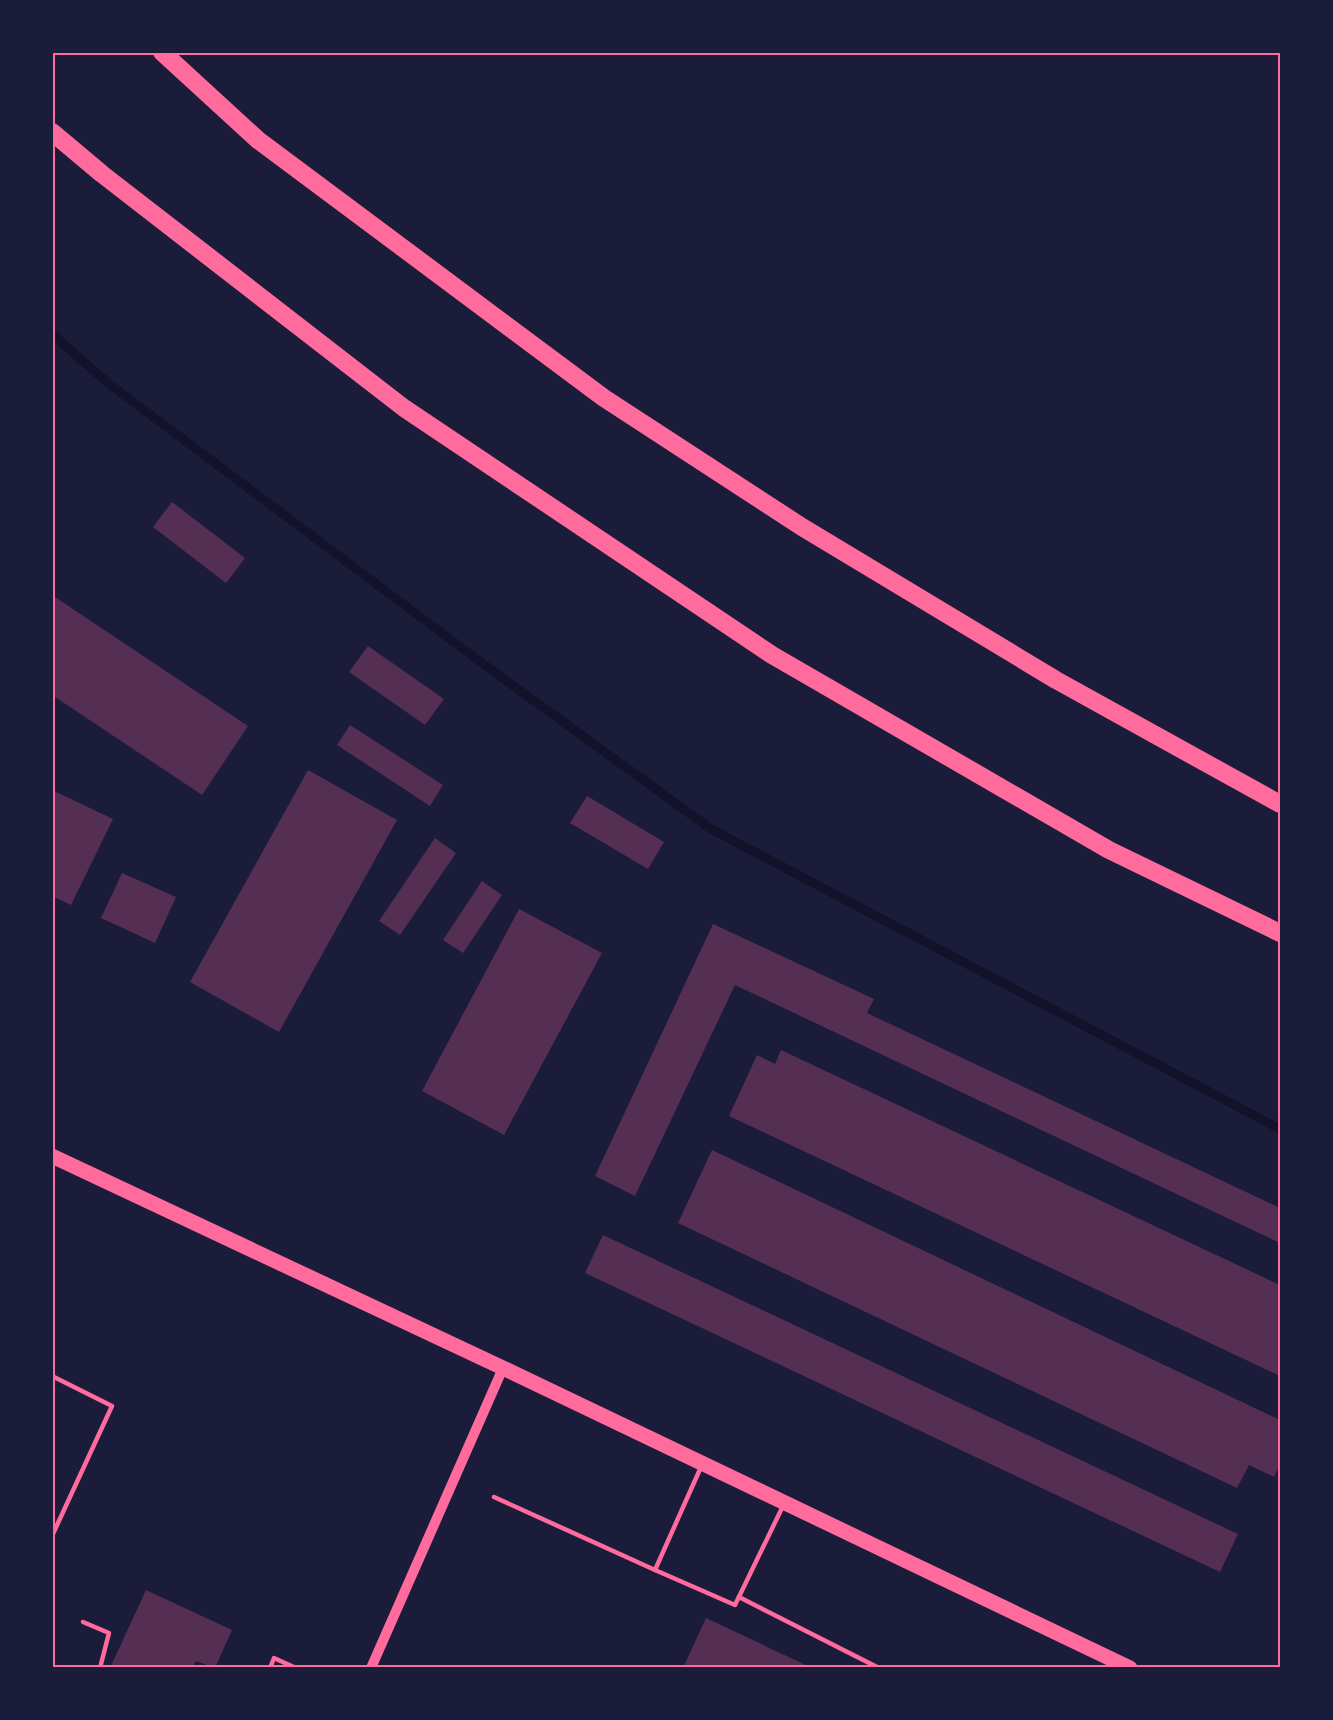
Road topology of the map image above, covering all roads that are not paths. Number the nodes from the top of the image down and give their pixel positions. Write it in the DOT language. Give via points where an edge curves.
graph roads {
  1 [pos="162,52"];
  2 [pos="52,132"];
  3 [pos="1281,804"];
  4 [pos="1281,933"];
  5 [pos="52,1156"];
  6 [pos="503,1368"];
  7 [pos="52,1376"];
  8 [pos="702,1464"];
  9 [pos="494,1497"];
  10 [pos="784,1503"];
  11 [pos="52,1536"];
  12 [pos="655,1570"];
  13 [pos="739,1598"];
  14 [pos="83,1622"];
  15 [pos="100,1668"];
  16 [pos="270,1668"];
  17 [pos="296,1668"];
  18 [pos="371,1668"];
  19 [pos="879,1668"];
  20 [pos="1130,1668"];
  1 -- 3 [label="highway" via="258,140 604,398 802,527 1056,680"];
  2 -- 4 [label="highway" via="404,408 772,655 1109,850"];
  5 -- 6 [label="main road"];
  6 -- 8 [label="main road"];
  6 -- 18 [label="street"];
  7 -- 11 [label="lane" via="112,1406"];
  8 -- 10 [label="main road"];
  8 -- 12 [label="lane"];
  9 -- 12 [label="lane"];
  10 -- 13 [label="lane"];
  10 -- 20 [label="main road"];
  12 -- 13 [label="lane" via="735,1605"];
  13 -- 19 [label="lane"];
  14 -- 15 [label="lane" via="109,1633"];
  16 -- 17 [label="lane" via="274,1658"];
}
